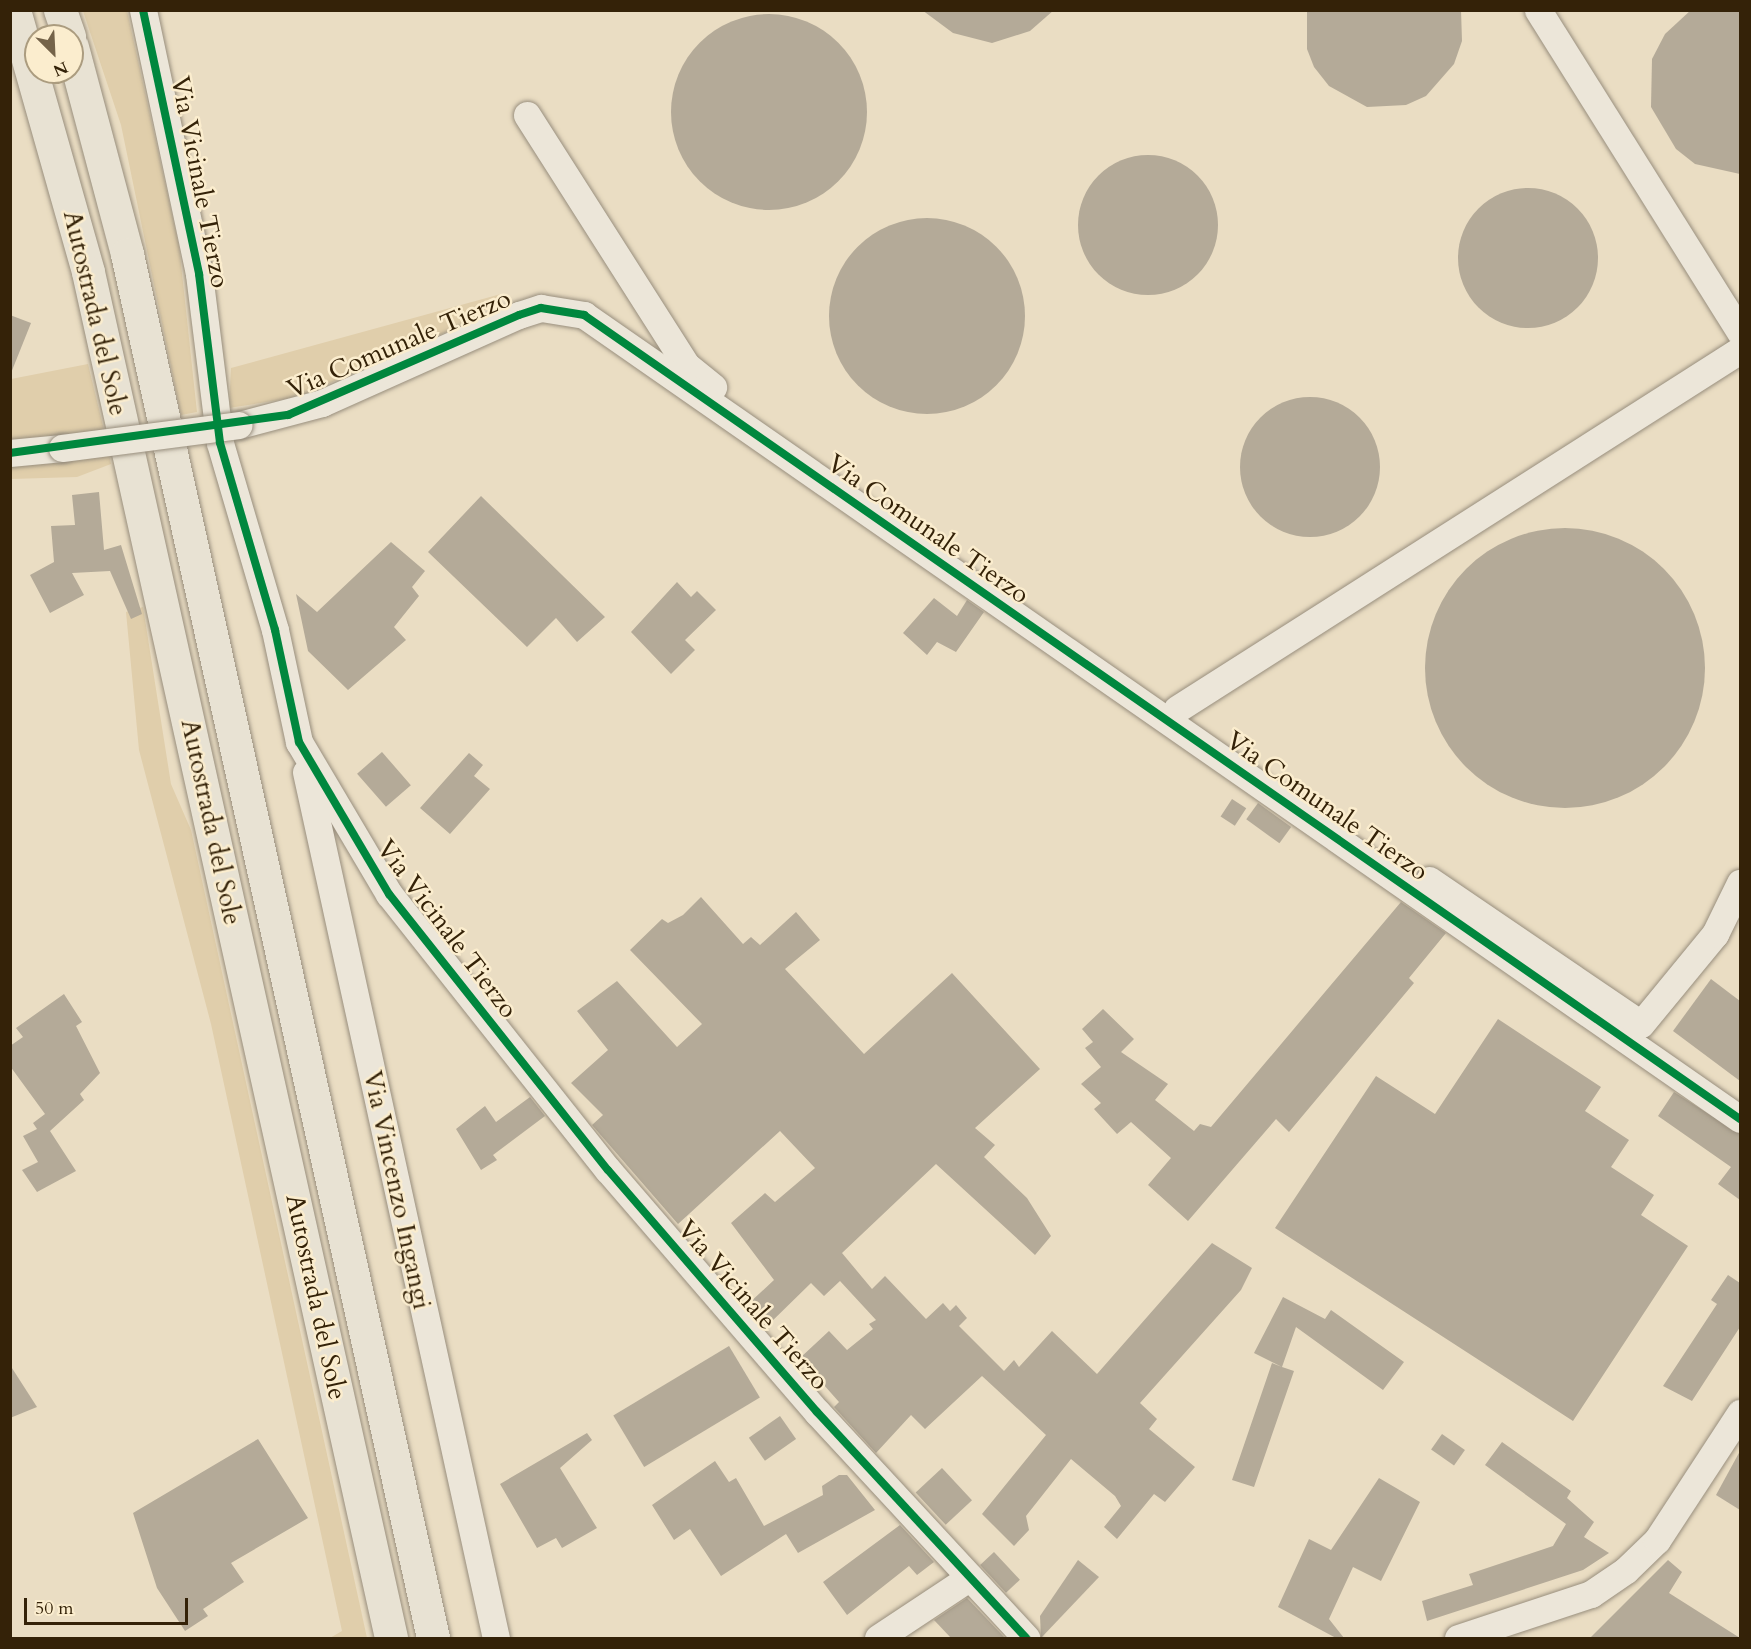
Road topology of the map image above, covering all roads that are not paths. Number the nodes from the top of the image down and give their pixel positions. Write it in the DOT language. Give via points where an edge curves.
graph roads {
  1 [pos="14,10"];
  2 [pos="143,10"];
  3 [pos="1538,10"];
  4 [pos="82,84"];
  5 [pos="527,115"];
  6 [pos="1740,332"];
  7 [pos="1740,350"];
  8 [pos="10,453"];
  9 [pos="1177,709"];
  10 [pos="299,742"];
  11 [pos="1740,883"];
  12 [pos="1740,1119"];
  13 [pos="1740,1413"];
  14 [pos="970,1577"];
  15 [pos="391,1638"];
  16 [pos="433,1638"];
  17 [pos="496,1638"];
  18 [pos="878,1638"];
  19 [pos="1026,1638"];
  20 [pos="1458,1638"];
  1 -- 15 [label="highway, Autostrada del Sole" via="87,272"];
  2 -- 10 [label="street, Via Vicinale Tierzo" via="199,274 220,443 274,630"];
  3 -- 6 [label="street"];
  4 -- 16 [label="highway, Autostrada del Sole" via="129,265"];
  5 -- 9 [label="street" via="686,365 789,449"];
  7 -- 9 [label="street"];
  8 -- 12 [label="street, Via Comunale Tierzo, bridge" via="239,425 322,403 519,315 541,308 584,315"];
  9 -- 11 [label="street" via="1641,1024 1715,934"];
  10 -- 14 [label="street, Via Vicinale Tierzo" via="389,894 593,1152 817,1412"];
  10 -- 17 [label="street, Via Vincenzo Ingangi"];
  13 -- 20 [label="street" via="1657,1540 1626,1570 1591,1594"];
  14 -- 18 [label="street"];
  14 -- 19 [label="street, Via Vicinale Tierzo"];
}
